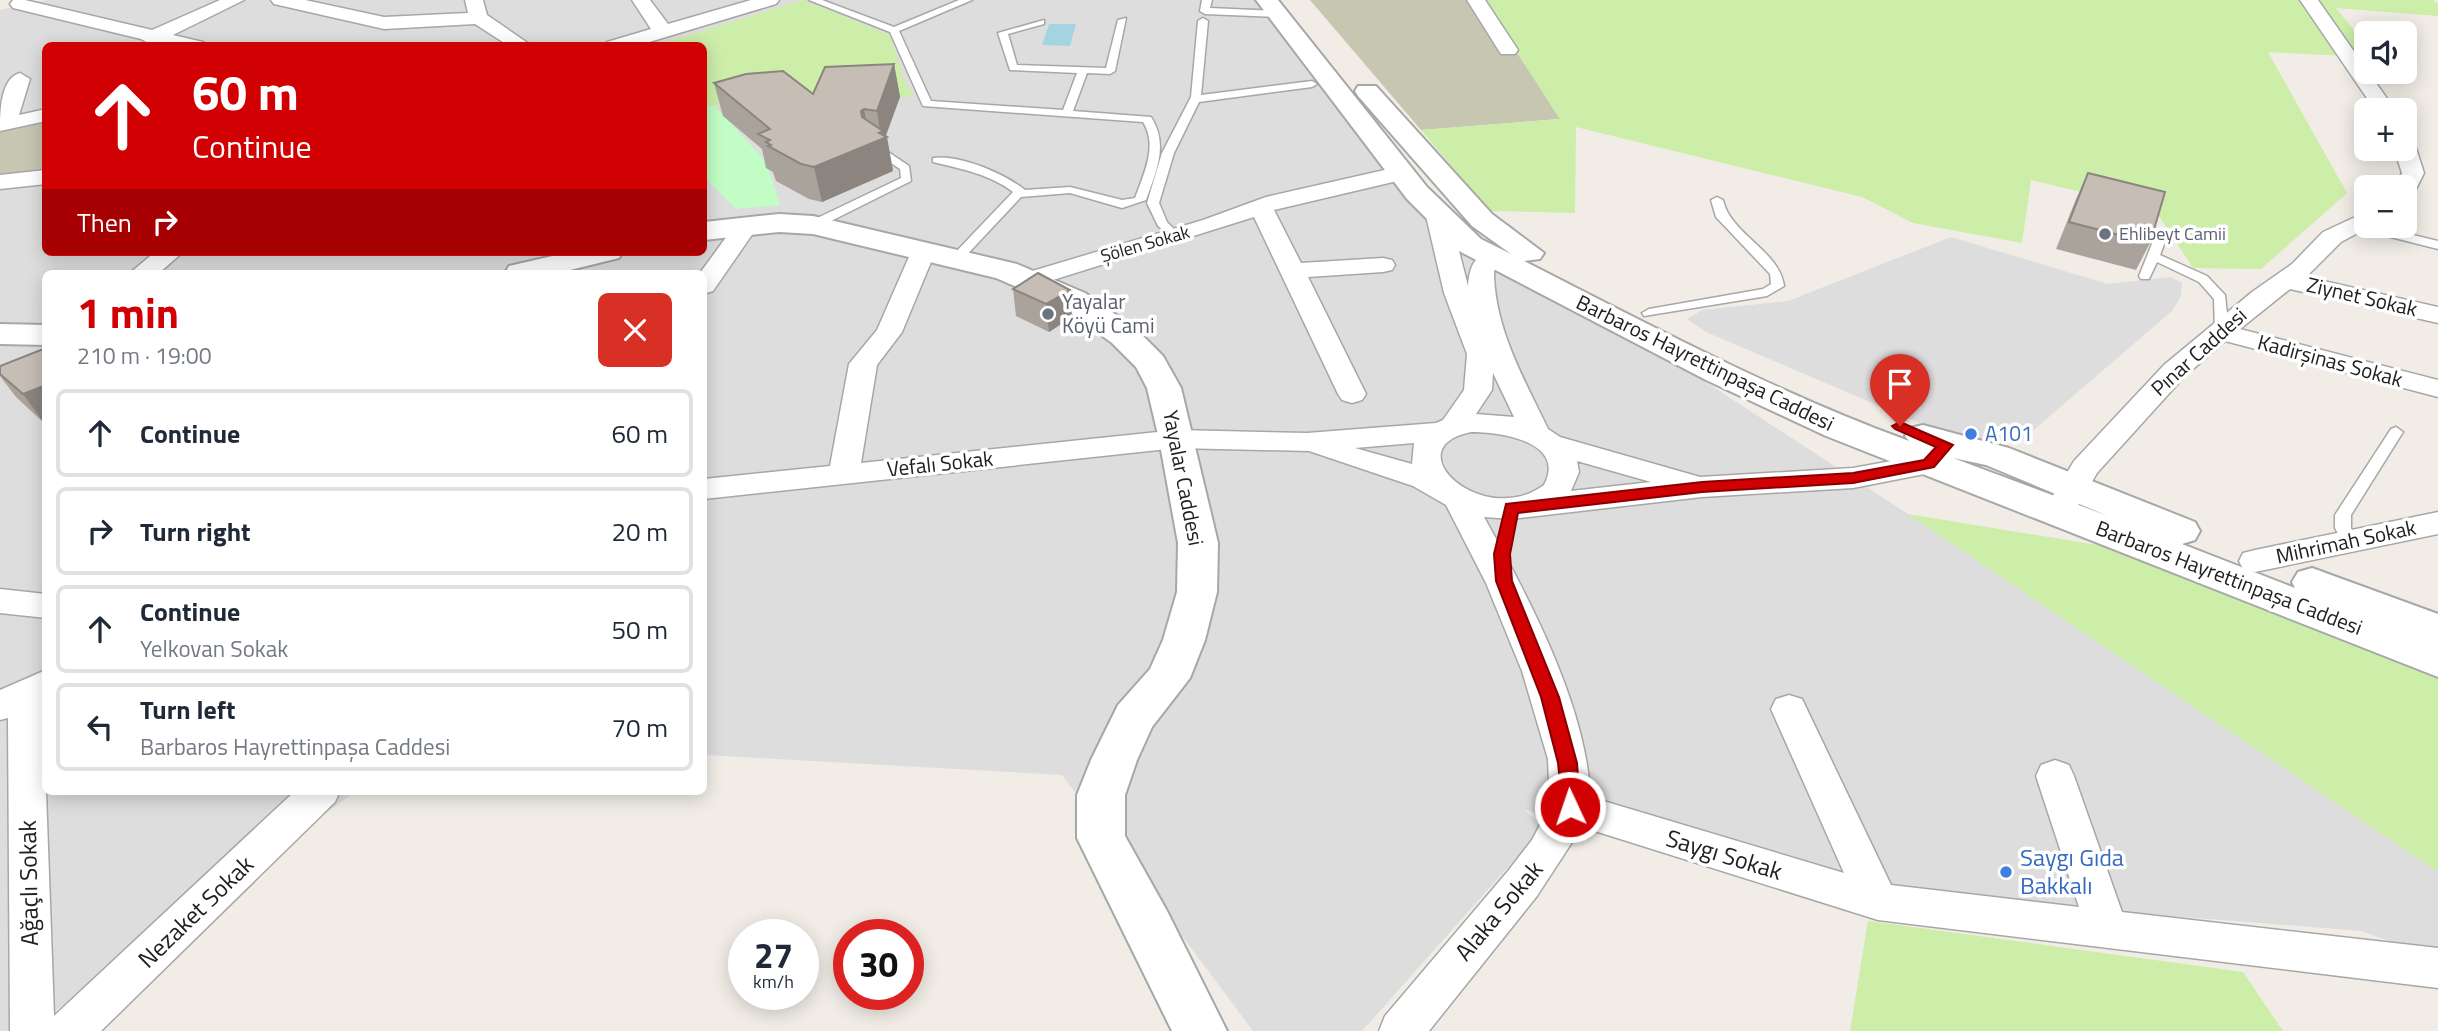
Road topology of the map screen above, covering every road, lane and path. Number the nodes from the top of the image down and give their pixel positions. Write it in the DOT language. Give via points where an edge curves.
graph roads {
  1 [pos="235,0"];
  2 [pos="280,0"];
  3 [pos="641,0"];
  4 [pos="770,0"];
  5 [pos="814,0"];
  6 [pos="967,0"];
  7 [pos="1207,0"];
  8 [pos="1476,0"];
  9 [pos="2309,0"];
  10 [pos="27,2"];
  11 [pos="1278,5"];
  12 [pos="0,8"];
  13 [pos="476,9"];
  14 [pos="1123,20"];
  15 [pos="1203,21"];
  16 [pos="1041,22"];
  17 [pos="894,30"];
  18 [pos="665,32"];
  19 [pos="155,37"];
  20 [pos="140,42"];
  21 [pos="178,42"];
  22 [pos="518,42"];
  23 [pos="629,42"];
  24 [pos="1508,50"];
  25 [pos="1083,70"];
  26 [pos="42,73"];
  27 [pos="10,81"];
  28 [pos="1312,84"];
  29 [pos="2377,98"];
  30 [pos="1195,99"];
  31 [pos="1067,113"];
  32 [pos="42,116"];
  33 [pos="3,125"];
  34 [pos="874,147"];
  35 [pos="937,160"];
  36 [pos="1402,173"];
  37 [pos="42,177"];
  38 [pos="0,182"];
  39 [pos="1018,192"];
  40 [pos="1717,200"];
  41 [pos="1261,207"];
  42 [pos="1438,216"];
  43 [pos="813,225"];
  44 [pos="2354,225"];
  45 [pos="746,226"];
  46 [pos="707,229"];
  47 [pos="2162,234"];
  48 [pos="1175,236"];
  49 [pos="2416,238"];
  50 [pos="2438,245"];
  51 [pos="941,254"];
  52 [pos="166,256"];
  53 [pos="591,256"];
  54 [pos="2153,256"];
  55 [pos="1495,259"];
  56 [pos="1383,265"];
  57 [pos="147,270"];
  58 [pos="533,270"];
  59 [pos="1292,271"];
  60 [pos="2145,276"];
  61 [pos="1028,280"];
  62 [pos="2285,280"];
  63 [pos="707,282"];
  64 [pos="1649,313"];
  65 [pos="2438,315"];
  66 [pos="2222,331"];
  67 [pos="0,334"];
  68 [pos="42,335"];
  69 [pos="2438,389"];
  70 [pos="1352,394"];
  71 [pos="1447,428"];
  72 [pos="2396,432"];
  73 [pos="1544,438"];
  74 [pos="1177,439"];
  75 [pos="1307,442"];
  76 [pos="1937,455"];
  77 [pos="845,474"];
  78 [pos="1702,487"];
  79 [pos="707,489"];
  80 [pos="1449,492"];
  81 [pos="2066,499"];
  82 [pos="1520,507"];
  83 [pos="2438,523"];
  84 [pos="2350,541"];
  85 [pos="2255,561"];
  86 [pos="1504,581"];
  87 [pos="0,601"];
  88 [pos="42,606"];
  89 [pos="2438,630"];
  90 [pos="2438,661"];
  91 [pos="24,695"];
  92 [pos="1789,709"];
  93 [pos="2054,776"];
  94 [pos="317,795"];
  95 [pos="1570,807"];
  96 [pos="1878,902"];
  97 [pos="2107,929"];
  98 [pos="2438,968"];
  99 [pos="32,1031"];
  100 [pos="70,1031"];
  101 [pos="1200,1031"];
  102 [pos="1401,1031"];
  1 -- 19 [label="street"];
  2 -- 13 [label="street" via="384,23 409,24"];
  3 -- 18 [label="street"];
  4 -- 18 [label="street"];
  5 -- 17 [label="lane"];
  6 -- 17 [label="lane"];
  7 -- 11 [label="lane" via="1205,11"];
  8 -- 24 [label="street"];
  9 -- 29 [label="street"];
  10 -- 12 [label="street"];
  10 -- 19 [label="street"];
  11 -- 36 [label="street, Barbaros Hayrettinpaşa Caddesi"];
  11 -- 64 [label="street, Barbaros Hayrettinpaşa Caddesi" via="1482,220 1563,273"];
  13 -- 22 [label="street"];
  14 -- 25 [label="lane" via="1110,71"];
  15 -- 30 [label="lane"];
  16 -- 25 [label="lane" via="1003,33 1013,68"];
  17 -- 31 [label="lane" via="927,104"];
  18 -- 23 [label="street"];
  19 -- 20 [label="street"];
  19 -- 21 [label="street"];
  25 -- 31 [label="lane"];
  26 -- 27 [label="street"];
  27 -- 33 [label="street"];
  28 -- 30 [label="lane"];
  30 -- 48 [label="lane" via="1168,153 1153,203 1162,223"];
  31 -- 39 [label="lane" via="1147,119 1157,144 1140,200 1122,204 1070,190"];
  32 -- 33 [label="street"];
  34 -- 43 [label="lane" via="905,168 907,179"];
  35 -- 39 [label="lane" via="1005,180"];
  36 -- 41 [label="street, Şölen Sokak"];
  36 -- 42 [label="street, Barbaros Hayrettinpaşa Caddesi"];
  37 -- 38 [label="street"];
  39 -- 51 [label="lane"];
  40 -- 64 [label="lane" via="1720,214 1776,273 1778,286 1768,292"];
  41 -- 48 [label="street, Şölen Sokak"];
  41 -- 59 [label="street"];
  42 -- 55 [label="street, Barbaros Hayrettinpaşa Caddesi" via="1470,245"];
  42 -- 71 [label="street" via="1457,293 1481,354 1478,390"];
  43 -- 45 [label="street, Yayalar Caddesi"];
  43 -- 51 [label="street, Yayalar Caddesi"];
  44 -- 62 [label="street, Pınar Caddesi" via="2332,237"];
  45 -- 46 [label="street, Yayalar Caddesi"];
  45 -- 63 [label="street"];
  47 -- 54 [label="lane"];
  48 -- 61 [label="street, Şölen Sokak"];
  49 -- 50 [label="lane"];
  51 -- 61 [label="street, Yayalar Caddesi"];
  51 -- 77 [label="street" via="863,364"];
  52 -- 57 [label="street"];
  53 -- 58 [label="street"];
  54 -- 60 [label="lane"];
  54 -- 66 [label="lane" via="2203,279 2220,298"];
  55 -- 73 [label="street" via="1481,268 1479,280 1496,347"];
  55 -- 76 [label="street, Barbaros Hayrettinpaşa Caddesi" via="1718,373"];
  56 -- 59 [label="street"];
  59 -- 70 [label="street"];
  61 -- 74 [label="street, Yayalar Caddesi" via="1102,318 1151,363 1164,388"];
  62 -- 65 [label="street, Ziynet Sokak"];
  62 -- 66 [label="street, Pınar Caddesi"];
  64 -- 76 [label="street, Barbaros Hayrettinpaşa Caddesi" via="1831,397"];
  66 -- 69 [label="street, Kadirşinas Sokak"];
  66 -- 81 [label="street, Pınar Caddesi" via="2128,418"];
  67 -- 68 [label="street"];
  71 -- 73 [label="street" via="1496,420"];
  71 -- 75 [label="street"];
  71 -- 80 [label="street" via="1429,444 1425,457 1429,472"];
  72 -- 84 [label="lane" via="2343,515"];
  73 -- 78 [label="street"];
  73 -- 82 [label="street" via="1562,458 1561,486 1548,498"];
  74 -- 75 [label="street, Vefalı Sokak"];
  74 -- 77 [label="street, Vefalı Sokak"];
  74 -- 101 [label="street, Yayalar Caddesi" via="1198,544 1197,592 1168,678 1134,717 1114,760 1101,795 1101,838"];
  75 -- 80 [label="street"];
  76 -- 78 [label="street" via="1853,478"];
  76 -- 81 [label="street, Barbaros Hayrettinpaşa Caddesi"];
  77 -- 79 [label="street, Vefalı Sokak"];
  78 -- 82 [label="street"];
  80 -- 82 [label="street" via="1481,506"];
  80 -- 86 [label="street"];
  81 -- 85 [label="street, Barbaros Hayrettinpaşa Caddesi"];
  81 -- 90 [label="street, Barbaros Hayrettinpaşa Caddesi"];
  82 -- 86 [label="street" via="1502,554"];
  83 -- 84 [label="street, Mihrimah Sokak"];
  84 -- 85 [label="street, Mihrimah Sokak"];
  85 -- 89 [label="street, Barbaros Hayrettinpaşa Caddesi"];
  86 -- 95 [label="street, Alaka Sokak" via="1550,697 1568,763"];
  87 -- 88 [label="street"];
  91 -- 99 [label="street, Ağaçlı Sokak"];
  92 -- 96 [label="street"];
  93 -- 97 [label="street"];
  94 -- 100 [label="street, Nezaket Sokak"];
  95 -- 96 [label="street, Saygı Sokak"];
  95 -- 102 [label="street, Alaka Sokak" via="1547,853"];
  96 -- 97 [label="street, Saygı Sokak"];
  97 -- 98 [label="street, Saygı Sokak"];
}
